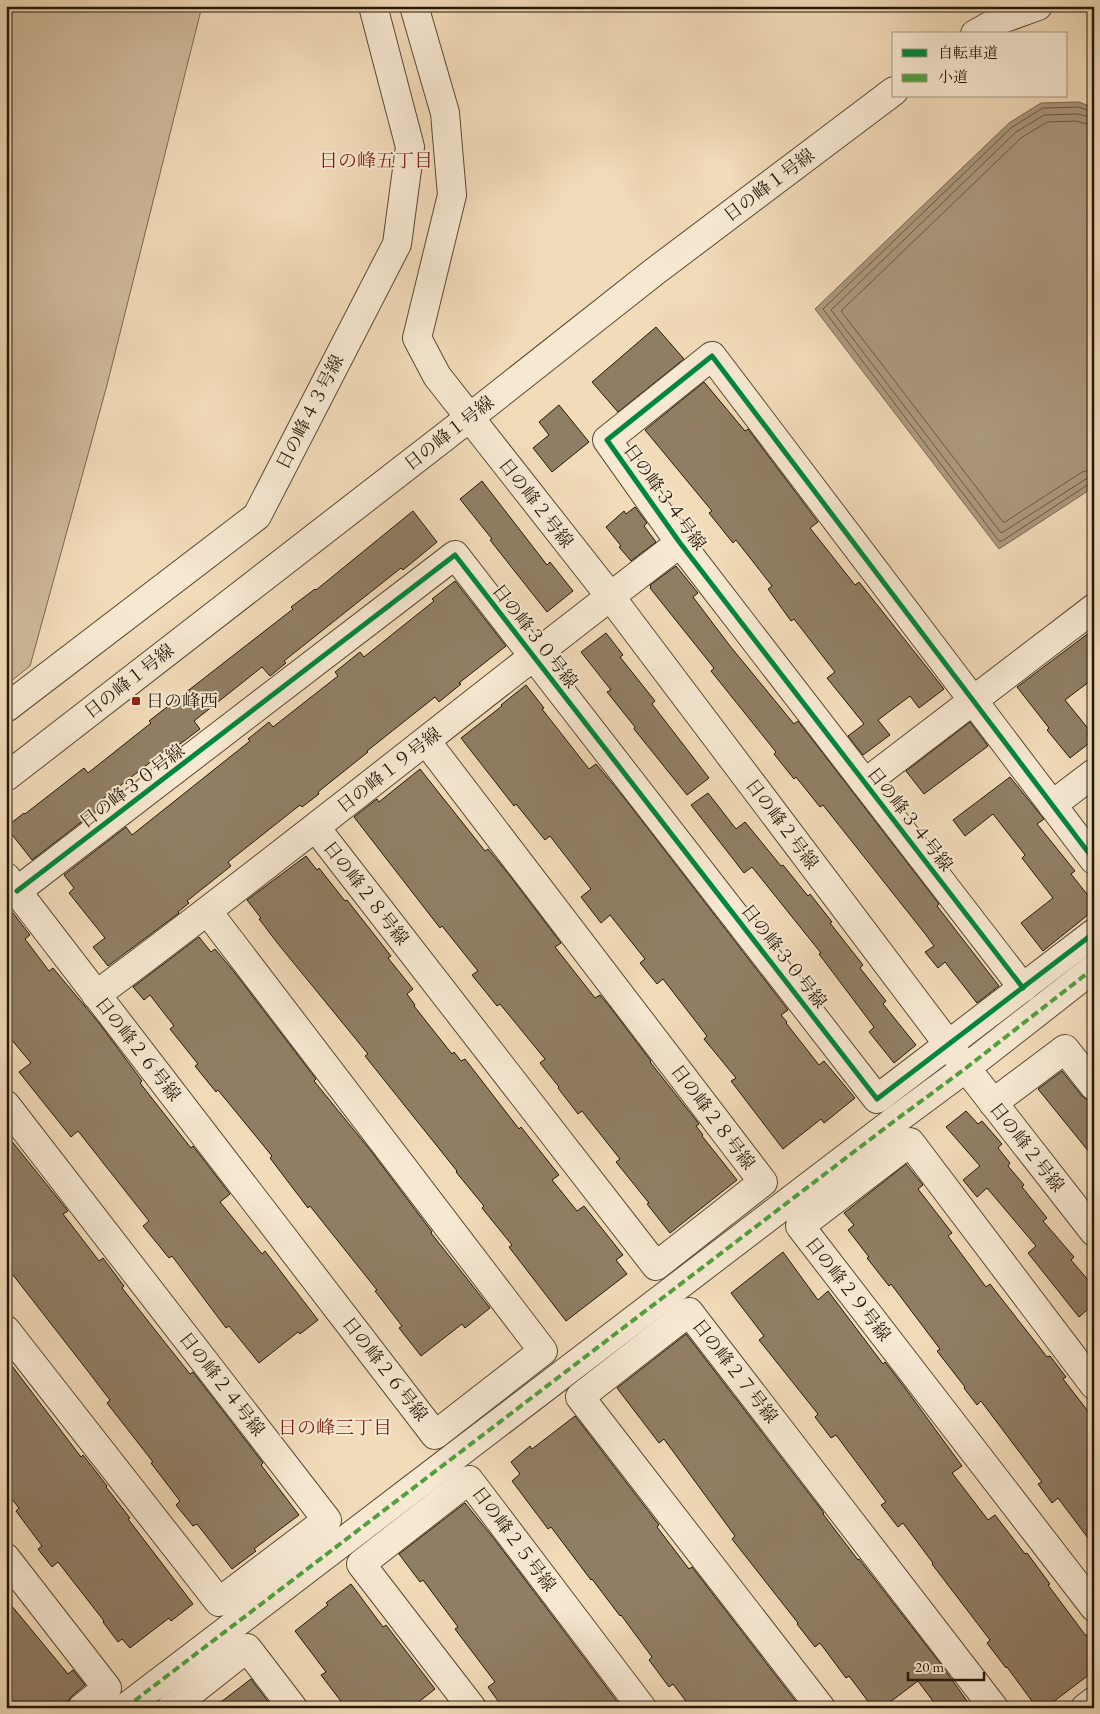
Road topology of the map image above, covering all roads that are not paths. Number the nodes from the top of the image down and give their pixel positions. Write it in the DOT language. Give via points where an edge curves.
graph roads {
  1 [pos="373,6"];
  2 [pos="414,6"];
  3 [pos="1038,6"];
  4 [pos="979,32"];
  5 [pos="892,93"];
  6 [pos="470,418"];
  7 [pos="680,543"];
  8 [pos="610,596"];
  9 [pos="1094,608"];
  10 [pos="534,657"];
  11 [pos="973,701"];
  12 [pos="6,708"];
  13 [pos="426,741"];
  14 [pos="1094,773"];
  15 [pos="6,777"];
  16 [pos="865,783"];
  17 [pos="1052,805"];
  18 [pos="316,828"];
  19 [pos="1094,860"];
  20 [pos="12,884"];
  21 [pos="208,912"];
  22 [pos="1094,933"];
  23 [pos="1094,968"];
  24 [pos="1023,988"];
  25 [pos="96,995"];
  26 [pos="949,1044"];
  27 [pos="966,1068"];
  28 [pos="1094,1086"];
  29 [pos="993,1103"];
  30 [pos="6,1105"];
  31 [pos="1094,1232"];
  32 [pos="6,1330"];
  33 [pos="1094,1385"];
  34 [pos="6,1558"];
  35 [pos="1094,1607"];
  36 [pos="1094,1701"];
  37 [pos="82,1708"];
  38 [pos="125,1708"];
  39 [pos="171,1708"];
  40 [pos="293,1708"];
  41 [pos="472,1708"];
  42 [pos="642,1708"];
  43 [pos="821,1708"];
  44 [pos="994,1708"];
  45 [pos="1085,1708"];
  1 -- 12 [label="street, 日の峰４３号線" via="410,147 396,244 257,516"];
  2 -- 6 [label="street, 日の峰２号線" via="445,113 452,195 418,338 437,376"];
  3 -- 4 [label="street" via="1002,19"];
  5 -- 6 [label="street, 日の峰１号線" via="654,272"];
  6 -- 8 [label="street, 日の峰２号線"];
  6 -- 15 [label="street, 日の峰１号線"];
  7 -- 8 [label="street, 日の峰１９号線"];
  7 -- 11 [label="street, 日の峰３４号線" via="607,440 712,356"];
  7 -- 16 [label="street, 日の峰３４号線"];
  8 -- 10 [label="street, 日の峰１９号線"];
  8 -- 26 [label="street, 日の峰２号線"];
  9 -- 11 [label="street"];
  10 -- 13 [label="street, 日の峰１９号線"];
  10 -- 20 [label="street, 日の峰３０号線" via="455,555"];
  10 -- 26 [label="street, 日の峰３０号線" via="877,1099"];
  11 -- 16 [label="street"];
  11 -- 17 [label="street, 日の峰３４号線"];
  13 -- 18 [label="street, 日の峰１９号線"];
  13 -- 18 [label="street, 日の峰２８号線" via="763,1182 656,1266"];
  14 -- 17 [label="street"];
  16 -- 24 [label="street, 日の峰３４号線"];
  17 -- 19 [label="street, 日の峰３４号線"];
  18 -- 21 [label="street, 日の峰１９号線"];
  20 -- 25 [label="street, 日の峰２６号線"];
  21 -- 25 [label="street, 日の峰１９号線"];
  21 -- 25 [label="street, 日の峰２６号線" via="543,1351 436,1434"];
  22 -- 24 [label="street"];
  23 -- 27 [label="street"];
  24 -- 26 [label="street"];
  26 -- 27 [label="street, 日の峰２号線"];
  27 -- 29 [label="street, 日の峰２号線"];
  27 -- 38 [label="street"];
  28 -- 29 [label="street" via="1065,1049"];
  29 -- 31 [label="street, 日の峰２号線"];
  30 -- 32 [label="street, 日の峰２４号線" via="327,1520 218,1602"];
  33 -- 35 [label="street, 日の峰２９号線" via="910,1142 800,1226"];
  34 -- 37 [label="street" via="107,1688"];
  36 -- 45 [label="street"];
  39 -- 40 [label="street" via="247,1648"];
  41 -- 42 [label="street, 日の峰２５号線" via="361,1564 469,1480"];
  43 -- 44 [label="street, 日の峰２７号線" via="580,1397 689,1312"];
}
